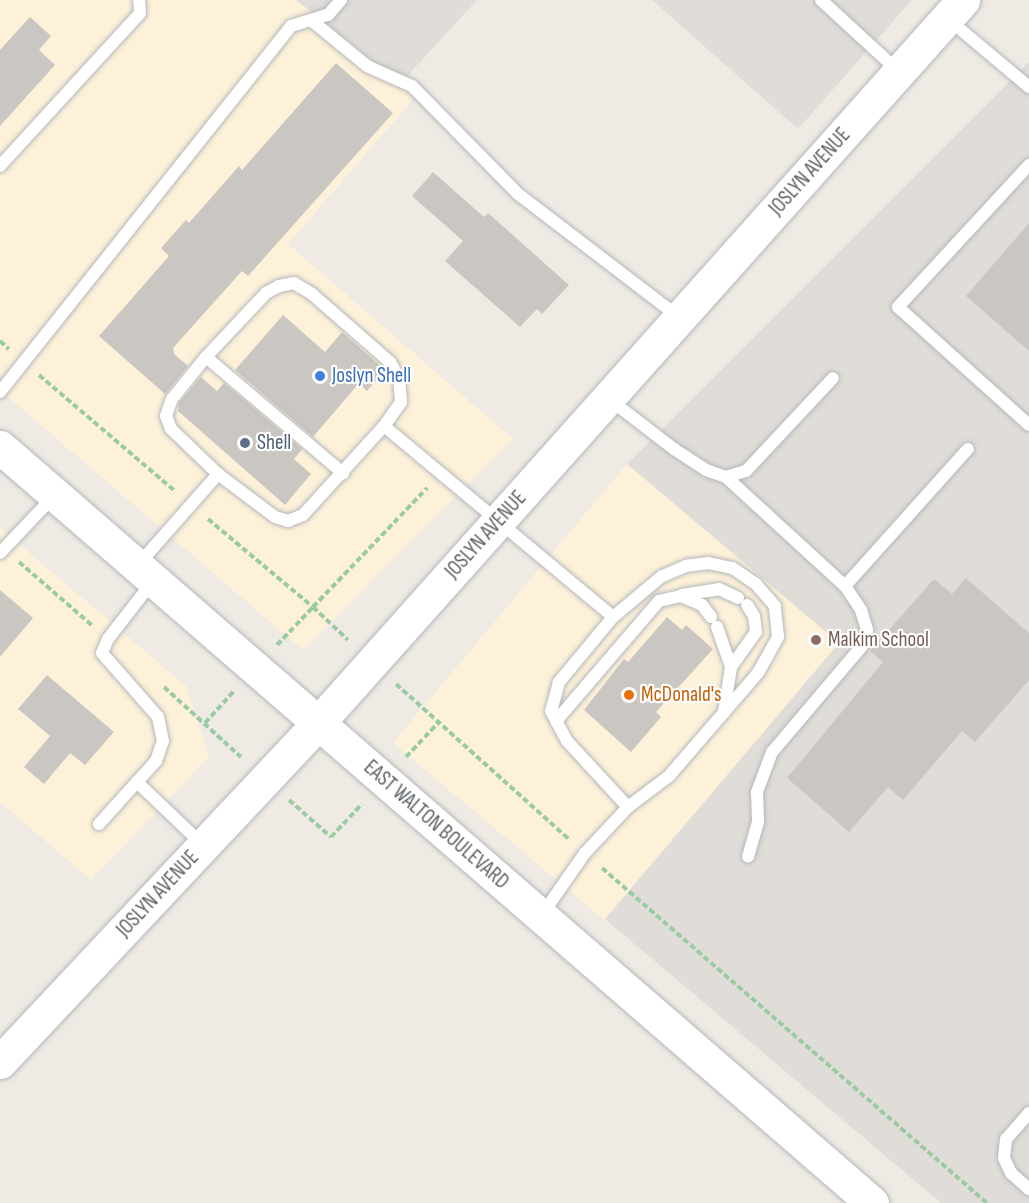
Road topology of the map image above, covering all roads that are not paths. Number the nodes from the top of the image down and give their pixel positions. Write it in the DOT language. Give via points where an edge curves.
graph roads {
  1 [pos="139,0"];
  2 [pos="341,0"];
  3 [pos="821,0"];
  4 [pos="955,9"];
  5 [pos="311,20"];
  6 [pos="899,72"];
  7 [pos="1029,87"];
  8 [pos="1029,165"];
  9 [pos="0,166"];
  10 [pos="680,318"];
  11 [pos="206,357"];
  12 [pos="833,378"];
  13 [pos="0,392"];
  14 [pos="608,398"];
  15 [pos="1029,425"];
  16 [pos="384,426"];
  17 [pos="0,447"];
  18 [pos="968,449"];
  19 [pos="343,473"];
  20 [pos="218,474"];
  21 [pos="726,477"];
  22 [pos="55,495"];
  23 [pos="499,520"];
  24 [pos="0,553"];
  25 [pos="145,573"];
  26 [pos="845,586"];
  27 [pos="681,596"];
  28 [pos="614,618"];
  29 [pos="731,667"];
  30 [pos="723,713"];
  31 [pos="556,721"];
  32 [pos="318,723"];
  33 [pos="137,782"];
  34 [pos="628,807"];
  35 [pos="99,824"];
  36 [pos="203,846"];
  37 [pos="748,857"];
  38 [pos="541,917"];
  39 [pos="0,1062"];
  40 [pos="1029,1113"];
  41 [pos="1029,1189"];
  42 [pos="872,1203"];
  1 -- 9 [label="lane" via="140,13"];
  2 -- 5 [label="lane" via="328,15"];
  3 -- 6 [label="lane"];
  4 -- 6 [label="main road, JOSLYN AVENUE"];
  4 -- 7 [label="lane"];
  5 -- 10 [label="lane" via="367,66 412,86 518,194"];
  5 -- 13 [label="lane" via="291,26"];
  6 -- 10 [label="main road, JOSLYN AVENUE"];
  8 -- 15 [label="lane" via="898,307"];
  10 -- 14 [label="main road, JOSLYN AVENUE"];
  11 -- 16 [label="lane" via="266,293 294,283 390,362 399,378 400,402"];
  11 -- 19 [label="lane"];
  11 -- 20 [label="lane" via="172,399 166,416 171,429"];
  12 -- 21 [label="lane" via="746,471"];
  14 -- 21 [label="lane" via="674,449 706,470"];
  14 -- 23 [label="main road, JOSLYN AVENUE"];
  16 -- 19 [label="lane"];
  16 -- 23 [label="lane"];
  17 -- 22 [label="main road, EAST WALTON BOULEVARD"];
  18 -- 26 [label="lane"];
  19 -- 20 [label="lane" via="303,515 288,521 274,517"];
  20 -- 25 [label="lane"];
  21 -- 26 [label="lane"];
  22 -- 24 [label="lane"];
  22 -- 25 [label="main road, EAST WALTON BOULEVARD"];
  23 -- 28 [label="lane"];
  23 -- 32 [label="main road, JOSLYN AVENUE"];
  25 -- 32 [label="main road, EAST WALTON BOULEVARD"];
  25 -- 33 [label="lane" via="102,653 158,717 163,741 156,761"];
  26 -- 37 [label="lane" via="861,610 867,630 862,646 772,752 757,792 758,822"];
  27 -- 29 [label="lane" via="702,605 714,622"];
  27 -- 29 [label="lane" via="719,589 742,601 754,616 756,632"];
  27 -- 31 [label="lane" via="659,601"];
  28 -- 30 [label="lane" via="662,576 687,566 709,563 732,568 756,584 775,606 778,637 758,673"];
  28 -- 31 [label="lane" via="559,682 551,711"];
  29 -- 30 [label="lane"];
  30 -- 34 [label="lane" via="669,777"];
  31 -- 34 [label="lane" via="567,741"];
  32 -- 36 [label="main road, JOSLYN AVENUE"];
  32 -- 38 [label="main road, EAST WALTON BOULEVARD"];
  33 -- 35 [label="lane"];
  33 -- 36 [label="lane"];
  34 -- 38 [label="lane" via="585,853"];
  36 -- 39 [label="main road, JOSLYN AVENUE"];
  38 -- 42 [label="main road, EAST WALTON BOULEVARD"];
  40 -- 41 [label="lane" via="1006,1138 1004,1158 1011,1173"];
}
